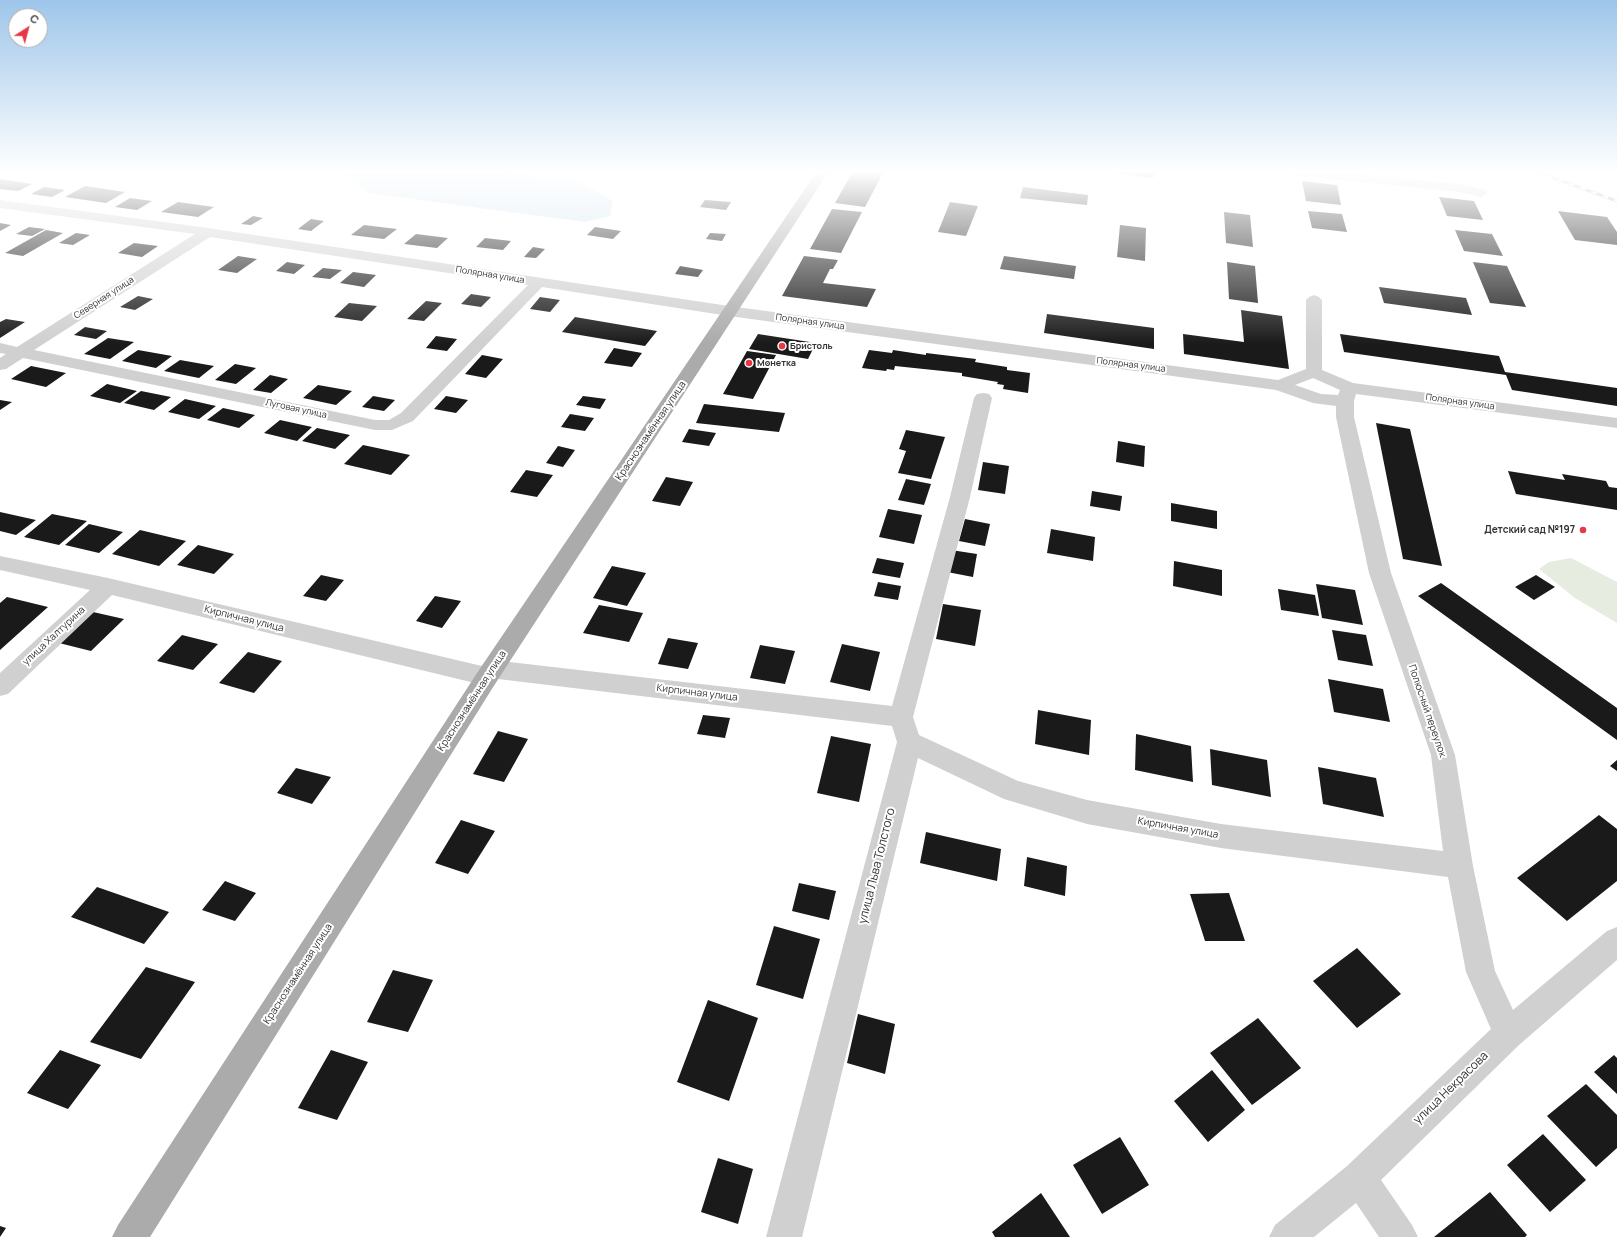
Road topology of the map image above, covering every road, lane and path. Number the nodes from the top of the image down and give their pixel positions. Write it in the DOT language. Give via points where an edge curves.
graph roads {
  1 [pos="184,229"];
  2 [pos="785,229"];
  3 [pos="208,232"];
  4 [pos="539,282"];
  5 [pos="1314,300"];
  6 [pos="730,311"];
  7 [pos="0,348"];
  8 [pos="21,352"];
  9 [pos="0,364"];
  10 [pos="1314,372"];
  11 [pos="1279,385"];
  12 [pos="1347,394"];
  13 [pos="983,398"];
  14 [pos="1617,423"];
  15 [pos="0,563"];
  16 [pos="108,586"];
  17 [pos="490,673"];
  18 [pos="0,687"];
  19 [pos="902,717"];
  20 [pos="909,742"];
  21 [pos="1459,866"];
  22 [pos="1617,941"];
  23 [pos="1508,1034"];
  24 [pos="1359,1178"];
  25 [pos="130,1237"];
  26 [pos="784,1237"];
  27 [pos="1287,1237"];
  28 [pos="1400,1237"];
  1 -- 3 [label="street, Полярная улица"];
  2 -- 6 [label="main road, Краснознамённая улица"];
  3 -- 4 [label="street, Полярная улица"];
  3 -- 8 [label="street, Северная улица"];
  4 -- 6 [label="street, Полярная улица"];
  4 -- 8 [label="street, Луговая улица" via="407,417 392,425 375,425"];
  5 -- 10 [label="street"];
  6 -- 11 [label="street, Полярная улица"];
  6 -- 17 [label="main road, Краснознамённая улица"];
  7 -- 8 [label="street, Луговая улица"];
  8 -- 9 [label="street, Северная улица"];
  10 -- 11 [label="street, Полярная улица"];
  10 -- 12 [label="street, Полярная улица"];
  11 -- 12 [label="street" via="1319,399"];
  12 -- 14 [label="street, Полярная улица"];
  12 -- 21 [label="street, Полюсный переулок" via="1346,417 1380,573 1443,755"];
  13 -- 19 [label="street" via="960,497"];
  15 -- 16 [label="street, Кирпичная улица"];
  16 -- 17 [label="street, Кирпичная улица"];
  16 -- 18 [label="street, улица Халтурина"];
  17 -- 19 [label="street, Кирпичная улица"];
  17 -- 25 [label="main road, Краснознамённая улица"];
  19 -- 20 [label="street, улица Льва Толстого"];
  20 -- 21 [label="street, Кирпичная улица" via="1012,791 1087,812 1221,836"];
  20 -- 26 [label="street, улица Льва Толстого"];
  21 -- 23 [label="street, Полюсный переулок" via="1481,972"];
  22 -- 23 [label="street, улица Некрасова"];
  23 -- 24 [label="street, улица Некрасова"];
  24 -- 27 [label="street, улица Некрасова"];
  24 -- 28 [label="street"];
}
